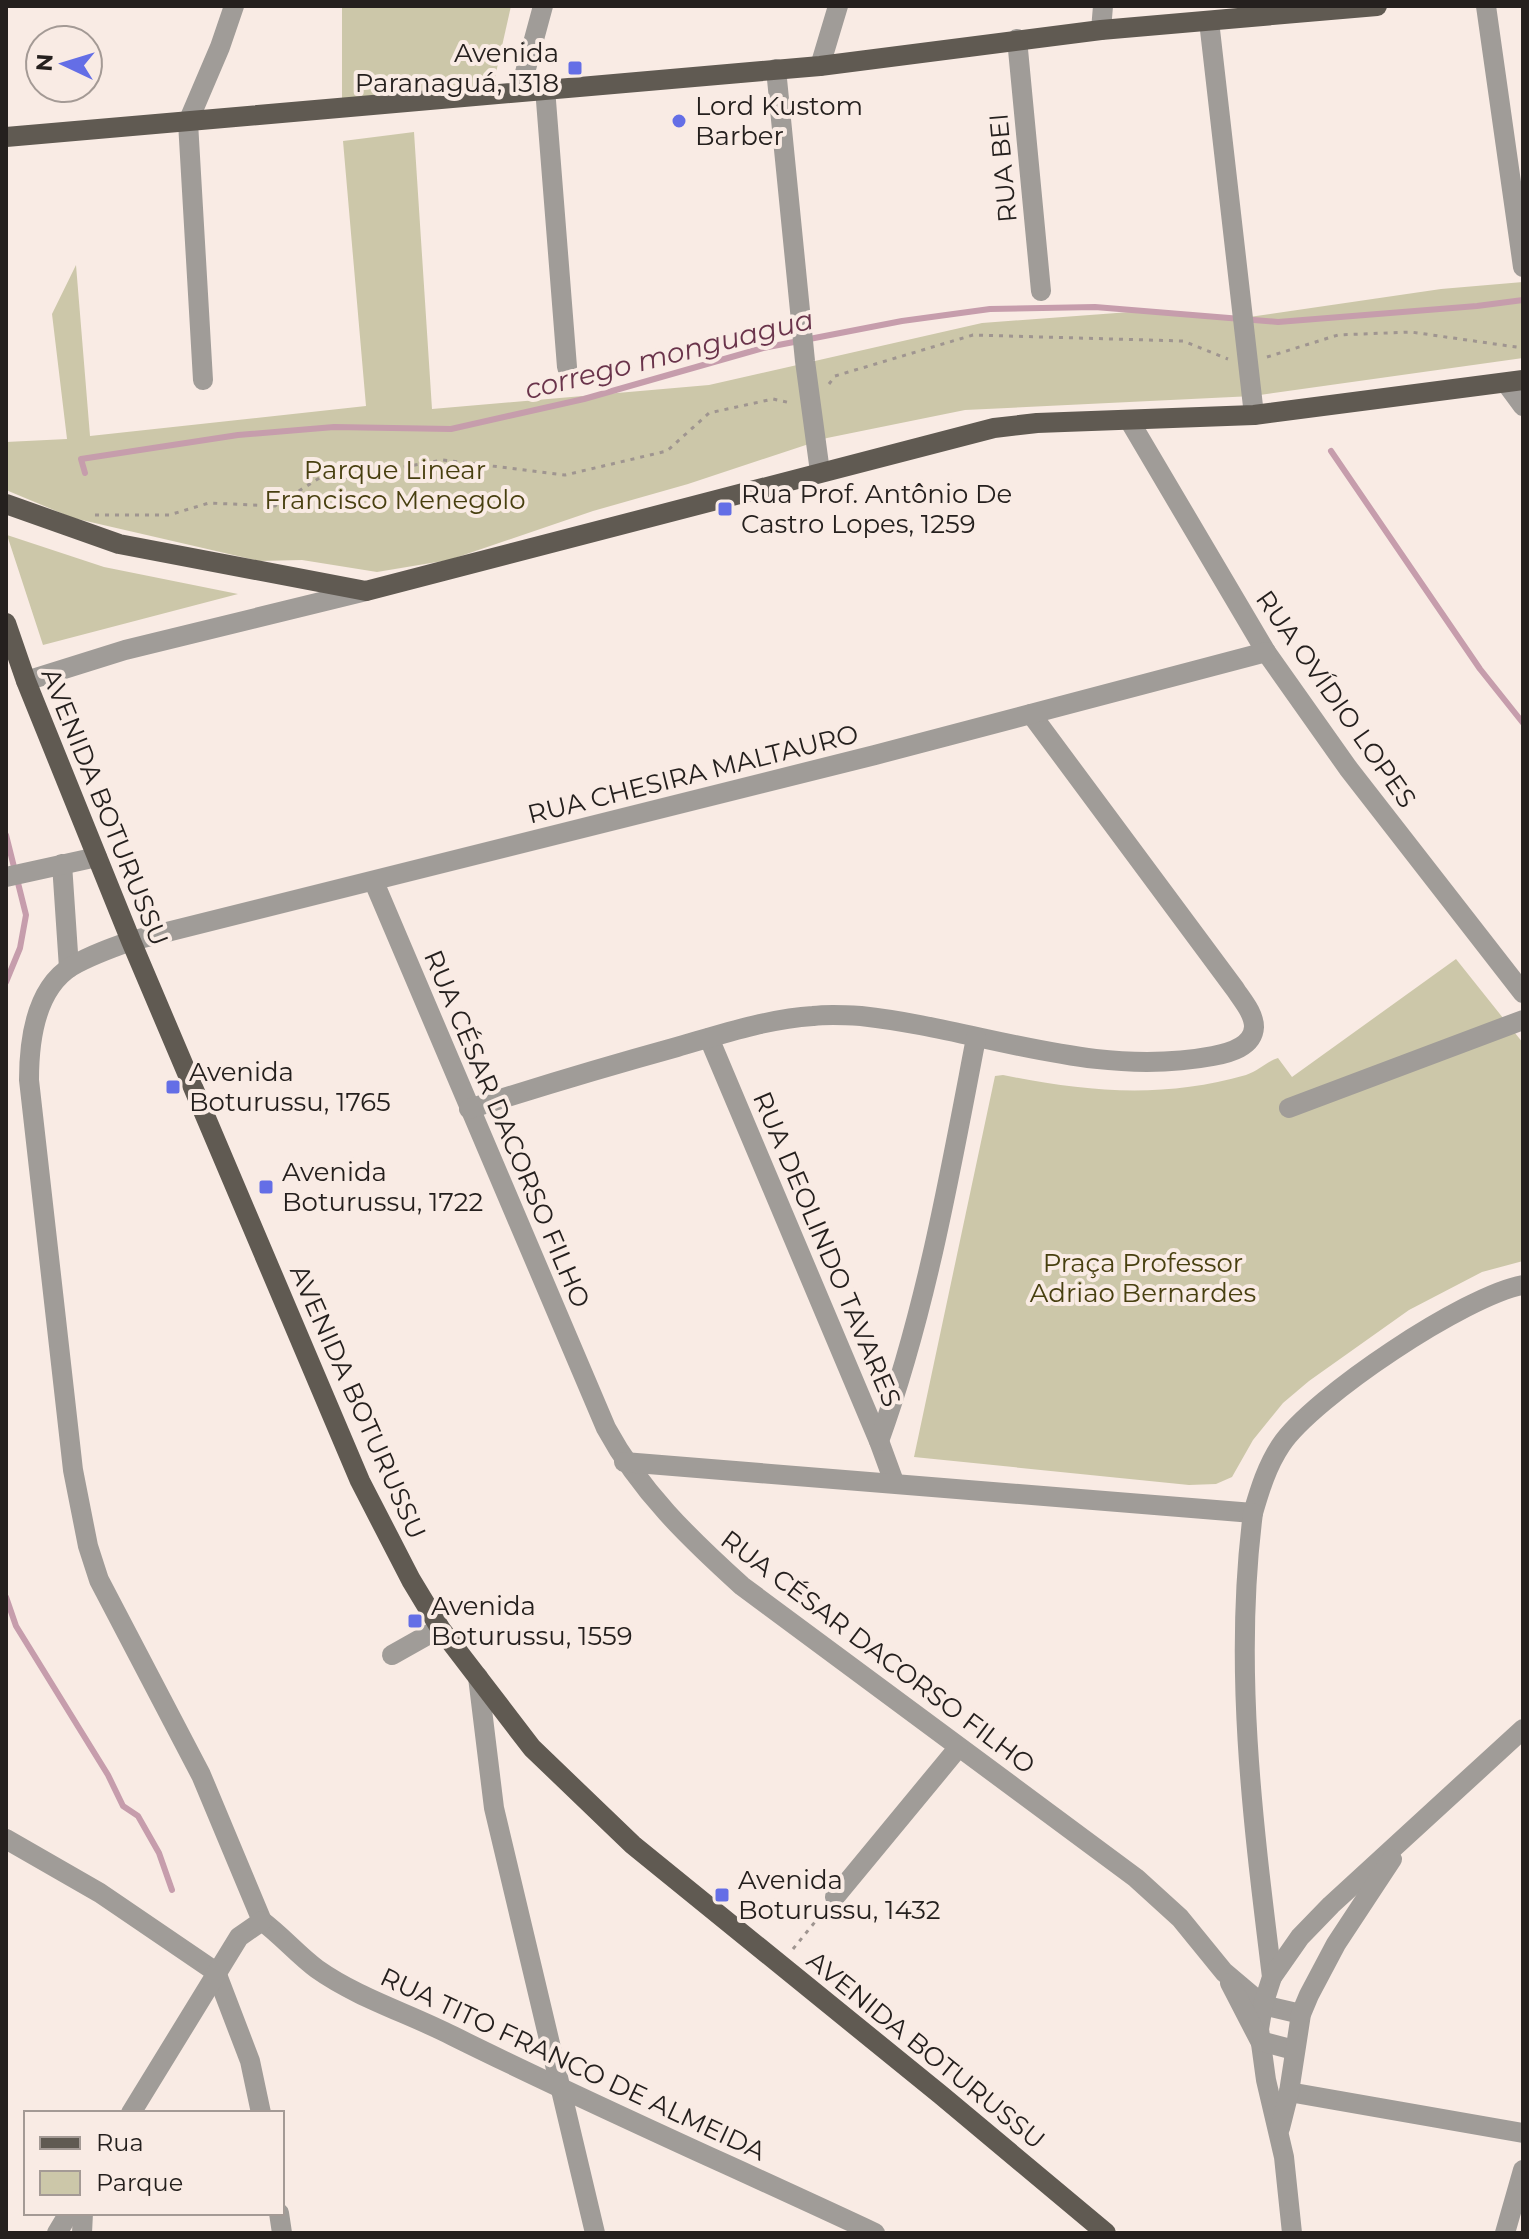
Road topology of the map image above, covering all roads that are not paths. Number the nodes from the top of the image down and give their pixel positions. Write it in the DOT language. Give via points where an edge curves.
graph roads {
  1 [pos="234,6"];
  2 [pos="543,6"];
  3 [pos="838,6"];
  4 [pos="1103,6"];
  5 [pos="1377,6"];
  6 [pos="1486,6"];
  7 [pos="1313,9"];
  8 [pos="1209,21"];
  9 [pos="1101,30"];
  10 [pos="1017,39"];
  11 [pos="820,66"];
  12 [pos="776,69"];
  13 [pos="545,88"];
  14 [pos="520,91"];
  15 [pos="188,122"];
  16 [pos="6,137"];
  17 [pos="1523,267"];
  18 [pos="1041,291"];
  19 [pos="567,367"];
  20 [pos="203,380"];
  21 [pos="1515,381"];
  22 [pos="1523,406"];
  23 [pos="1254,415"];
  24 [pos="1129,420"];
  25 [pos="820,472"];
  26 [pos="6,504"];
  27 [pos="366,591"];
  28 [pos="6,623"];
  29 [pos="1266,652"];
  30 [pos="26,681"];
  31 [pos="1031,714"];
  32 [pos="97,857"];
  33 [pos="56,866"];
  34 [pos="6,877"];
  35 [pos="374,882"];
  36 [pos="131,941"];
  37 [pos="69,968"];
  38 [pos="1523,993"];
  39 [pos="1523,1020"];
  40 [pos="709,1038"];
  41 [pos="976,1038"];
  42 [pos="1289,1108"];
  43 [pos="469,1109"];
  44 [pos="1523,1285"];
  45 [pos="879,1441"];
  46 [pos="624,1462"];
  47 [pos="894,1482"];
  48 [pos="1253,1513"];
  49 [pos="440,1628"];
  50 [pos="392,1655"];
  51 [pos="478,1677"];
  52 [pos="1523,1729"];
  53 [pos="958,1748"];
  54 [pos="6,1839"];
  55 [pos="1405,1839"];
  56 [pos="835,1897"];
  57 [pos="262,1921"];
  58 [pos="1266,1925"];
  59 [pos="1290,1949"];
  60 [pos="216,1972"];
  61 [pos="1224,1972"];
  62 [pos="1318,1975"];
  63 [pos="1272,1977"];
  64 [pos="1263,2005"];
  65 [pos="1301,2014"];
  66 [pos="1260,2041"];
  67 [pos="1294,2050"];
  68 [pos="561,2090"];
  69 [pos="1289,2092"];
  70 [pos="132,2111"];
  71 [pos="261,2111"];
  72 [pos="1523,2133"];
  73 [pos="1278,2135"];
  74 [pos="1523,2170"];
  75 [pos="68,2215"];
  76 [pos="57,2233"];
  77 [pos="595,2233"];
  78 [pos="875,2233"];
  79 [pos="1106,2233"];
  80 [pos="1292,2233"];
  81 [pos="1505,2233"];
  1 -- 15 [label="street"];
  2 -- 14 [label="street"];
  3 -- 11 [label="street"];
  4 -- 9 [label="street"];
  5 -- 7 [label="main road"];
  6 -- 17 [label="street"];
  7 -- 8 [label="main road"];
  8 -- 9 [label="main road"];
  8 -- 23 [label="street"];
  9 -- 10 [label="main road"];
  10 -- 11 [label="main road"];
  10 -- 18 [label="street, RUA BEI"];
  11 -- 12 [label="main road"];
  12 -- 13 [label="main road"];
  12 -- 25 [label="street"];
  13 -- 14 [label="main road"];
  13 -- 19 [label="street"];
  14 -- 15 [label="main road"];
  15 -- 16 [label="main road"];
  15 -- 20 [label="street"];
  21 -- 22 [label="street"];
  21 -- 23 [label="main road"];
  23 -- 24 [label="main road"];
  24 -- 25 [label="main road" via="994,428"];
  24 -- 29 [label="street, RUA OVÍDIO LOPES"];
  25 -- 27 [label="main road"];
  26 -- 27 [label="main road" via="119,544"];
  27 -- 30 [label="street" via="125,650"];
  28 -- 30 [label="main road, AVENIDA BOTURUSSU"];
  29 -- 31 [label="street, RUA CHESIRA MALTAURO"];
  29 -- 38 [label="street, RUA OVÍDIO LOPES" via="1348,768"];
  30 -- 32 [label="main road, AVENIDA BOTURUSSU"];
  31 -- 35 [label="street, RUA CHESIRA MALTAURO"];
  31 -- 41 [label="street" via="1235,989 1254,1029 1247,1043 1228,1053 1139,1062 1090,1060"];
  32 -- 33 [label="street"];
  32 -- 36 [label="main road, AVENIDA BOTURUSSU"];
  33 -- 34 [label="street"];
  33 -- 37 [label="street"];
  35 -- 36 [label="street, RUA CHESIRA MALTAURO"];
  35 -- 43 [label="street, RUA CÉSAR DACORSO FILHO"];
  36 -- 37 [label="street, RUA CHESIRA MALTAURO"];
  36 -- 49 [label="main road, AVENIDA BOTURUSSU" via="360,1481"];
  37 -- 57 [label="street" via="37,1015 29,1044 29,1080 71,1454 88,1546 99,1580 201,1775"];
  39 -- 42 [label="street"];
  40 -- 41 [label="street" via="814,1015 860,1016"];
  40 -- 43 [label="street"];
  40 -- 45 [label="street, RUA DEOLINDO TAVARES"];
  41 -- 45 [label="street" via="925,1283"];
  43 -- 46 [label="street, RUA CÉSAR DACORSO FILHO"];
  44 -- 48 [label="street" via="1480,1298 1442,1320 1314,1409 1276,1454"];
  45 -- 47 [label="street, RUA DEOLINDO TAVARES"];
  46 -- 47 [label="street"];
  46 -- 53 [label="street, RUA CÉSAR DACORSO FILHO" via="667,1515 742,1586"];
  47 -- 48 [label="street"];
  48 -- 58 [label="street" via="1244,1599 1244,1675"];
  49 -- 50 [label="street"];
  49 -- 51 [label="main road, AVENIDA BOTURUSSU"];
  51 -- 68 [label="street" via="494,1808"];
  51 -- 79 [label="main road, AVENIDA BOTURUSSU" via="546,1764 633,1845"];
  52 -- 55 [label="street"];
  53 -- 56 [label="street"];
  53 -- 61 [label="street, RUA CÉSAR DACORSO FILHO" via="1136,1878 1180,1918"];
  54 -- 60 [label="street" via="100,1893"];
  55 -- 59 [label="street"];
  55 -- 62 [label="street"];
  57 -- 60 [label="street" via="239,1937"];
  57 -- 68 [label="street, RUA TITO FRANCO DE ALMEIDA" via="316,1968 356,1991"];
  58 -- 59 [label="street"];
  58 -- 63 [label="street"];
  59 -- 62 [label="street"];
  59 -- 63 [label="street"];
  60 -- 70 [label="street"];
  60 -- 71 [label="street" via="250,2061"];
  61 -- 64 [label="street, RUA CÉSAR DACORSO FILHO"];
  61 -- 66 [label="street, RUA CÉSAR DACORSO FILHO"];
  62 -- 65 [label="street"];
  63 -- 64 [label="street"];
  64 -- 65 [label="street"];
  64 -- 66 [label="street"];
  65 -- 67 [label="street"];
  66 -- 67 [label="street"];
  66 -- 73 [label="street"];
  67 -- 69 [label="street"];
  68 -- 77 [label="street"];
  68 -- 78 [label="street, RUA TITO FRANCO DE ALMEIDA"];
  69 -- 72 [label="street"];
  69 -- 73 [label="street"];
  73 -- 80 [label="street"];
  74 -- 81 [label="street"];
  75 -- 76 [label="street"];
}
